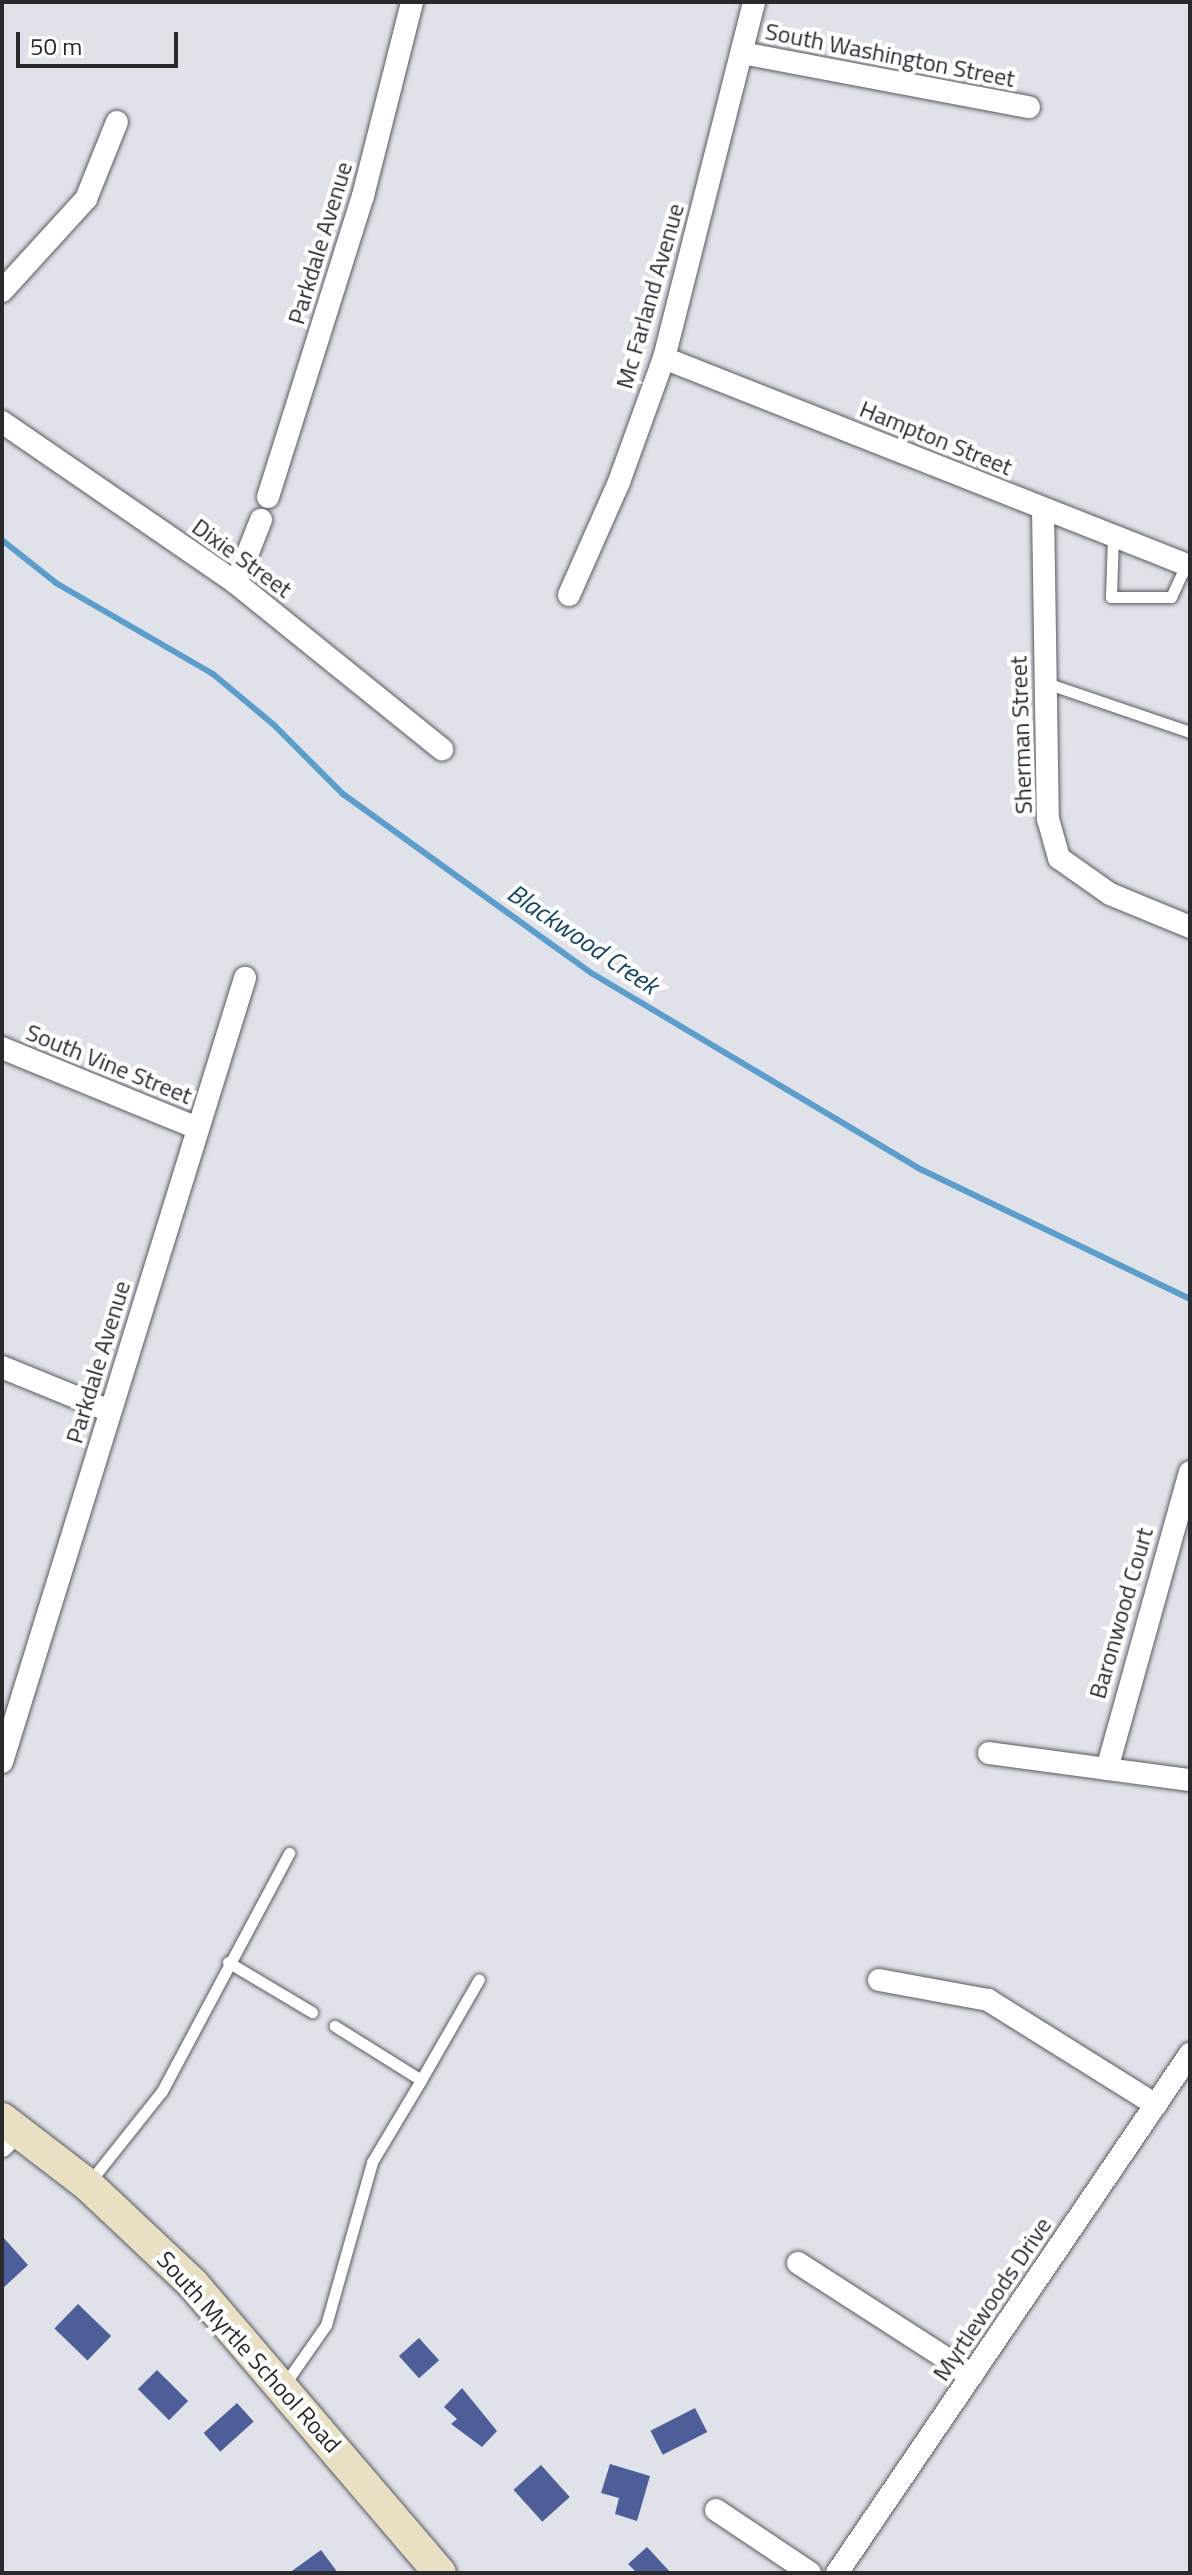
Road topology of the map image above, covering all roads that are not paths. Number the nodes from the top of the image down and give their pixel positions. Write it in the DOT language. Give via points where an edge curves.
graph roads {
  1 [pos="412,2"];
  2 [pos="754,2"];
  3 [pos="742,53"];
  4 [pos="1029,107"];
  5 [pos="117,122"];
  6 [pos="2,291"];
  7 [pos="664,358"];
  8 [pos="2,422"];
  9 [pos="268,497"];
  10 [pos="1043,509"];
  11 [pos="261,520"];
  12 [pos="1113,536"];
  13 [pos="1188,565"];
  14 [pos="236,583"];
  15 [pos="569,595"];
  16 [pos="1045,682"];
  17 [pos="1190,732"];
  18 [pos="442,749"];
  19 [pos="1190,927"];
  20 [pos="245,978"];
  21 [pos="2,1048"];
  22 [pos="197,1128"];
  23 [pos="2,1367"];
  24 [pos="110,1411"];
  25 [pos="1190,1472"];
  26 [pos="12,1694"];
  27 [pos="989,1753"];
  28 [pos="2,1762"];
  29 [pos="1107,1769"];
  30 [pos="1190,1780"];
  31 [pos="289,1853"];
  32 [pos="228,1962"];
  33 [pos="479,1979"];
  34 [pos="879,1980"];
  35 [pos="312,2012"];
  36 [pos="335,2026"];
  37 [pos="1190,2054"];
  38 [pos="421,2080"];
  39 [pos="1156,2105"];
  40 [pos="7,2132"];
  41 [pos="88,2185"];
  42 [pos="798,2263"];
  43 [pos="972,2375"];
  44 [pos="284,2385"];
  45 [pos="716,2510"];
  46 [pos="440,2573"];
  47 [pos="810,2573"];
  48 [pos="837,2573"];
  1 -- 9 [label="street, Parkdale Avenue" via="363,196"];
  2 -- 3 [label="street, Mc Farland Avenue"];
  3 -- 4 [label="street, South Washington Street"];
  3 -- 7 [label="street, Mc Farland Avenue"];
  5 -- 6 [label="street" via="86,199"];
  7 -- 10 [label="street, Hampton Street"];
  7 -- 15 [label="street, Mc Farland Avenue" via="619,482"];
  8 -- 14 [label="street, Dixie Street"];
  10 -- 12 [label="street, Hampton Street"];
  10 -- 16 [label="street, Sherman Street"];
  11 -- 14 [label="street"];
  12 -- 13 [label="street, Hampton Street"];
  12 -- 13 [label="lane" via="1111,597 1171,597"];
  14 -- 18 [label="street, Dixie Street"];
  16 -- 17 [label="lane"];
  16 -- 19 [label="street, Sherman Street" via="1048,819 1059,858 1110,894"];
  20 -- 22 [label="street, Parkdale Avenue"];
  21 -- 22 [label="street, South Vine Street"];
  22 -- 24 [label="street, Parkdale Avenue"];
  23 -- 24 [label="street"];
  24 -- 26 [label="street, Parkdale Avenue"];
  25 -- 29 [label="street, Baronwood Court"];
  26 -- 28 [label="street, Parkdale Avenue"];
  27 -- 29 [label="street"];
  29 -- 30 [label="street"];
  31 -- 32 [label="lane"];
  32 -- 35 [label="lane"];
  32 -- 41 [label="lane" via="162,2091"];
  33 -- 38 [label="lane"];
  34 -- 39 [label="street" via="988,2000"];
  36 -- 38 [label="lane"];
  37 -- 39 [label="street, Myrtlewoods Drive"];
  38 -- 44 [label="lane" via="372,2162 326,2325"];
  39 -- 43 [label="street, Myrtlewoods Drive"];
  40 -- 41 [label="main road, South Myrtle School Road"];
  41 -- 44 [label="main road, South Myrtle School Road" via="193,2284"];
  42 -- 43 [label="street"];
  43 -- 48 [label="street, Myrtlewoods Drive"];
  44 -- 46 [label="main road, South Myrtle School Road"];
  45 -- 47 [label="street"];
}
